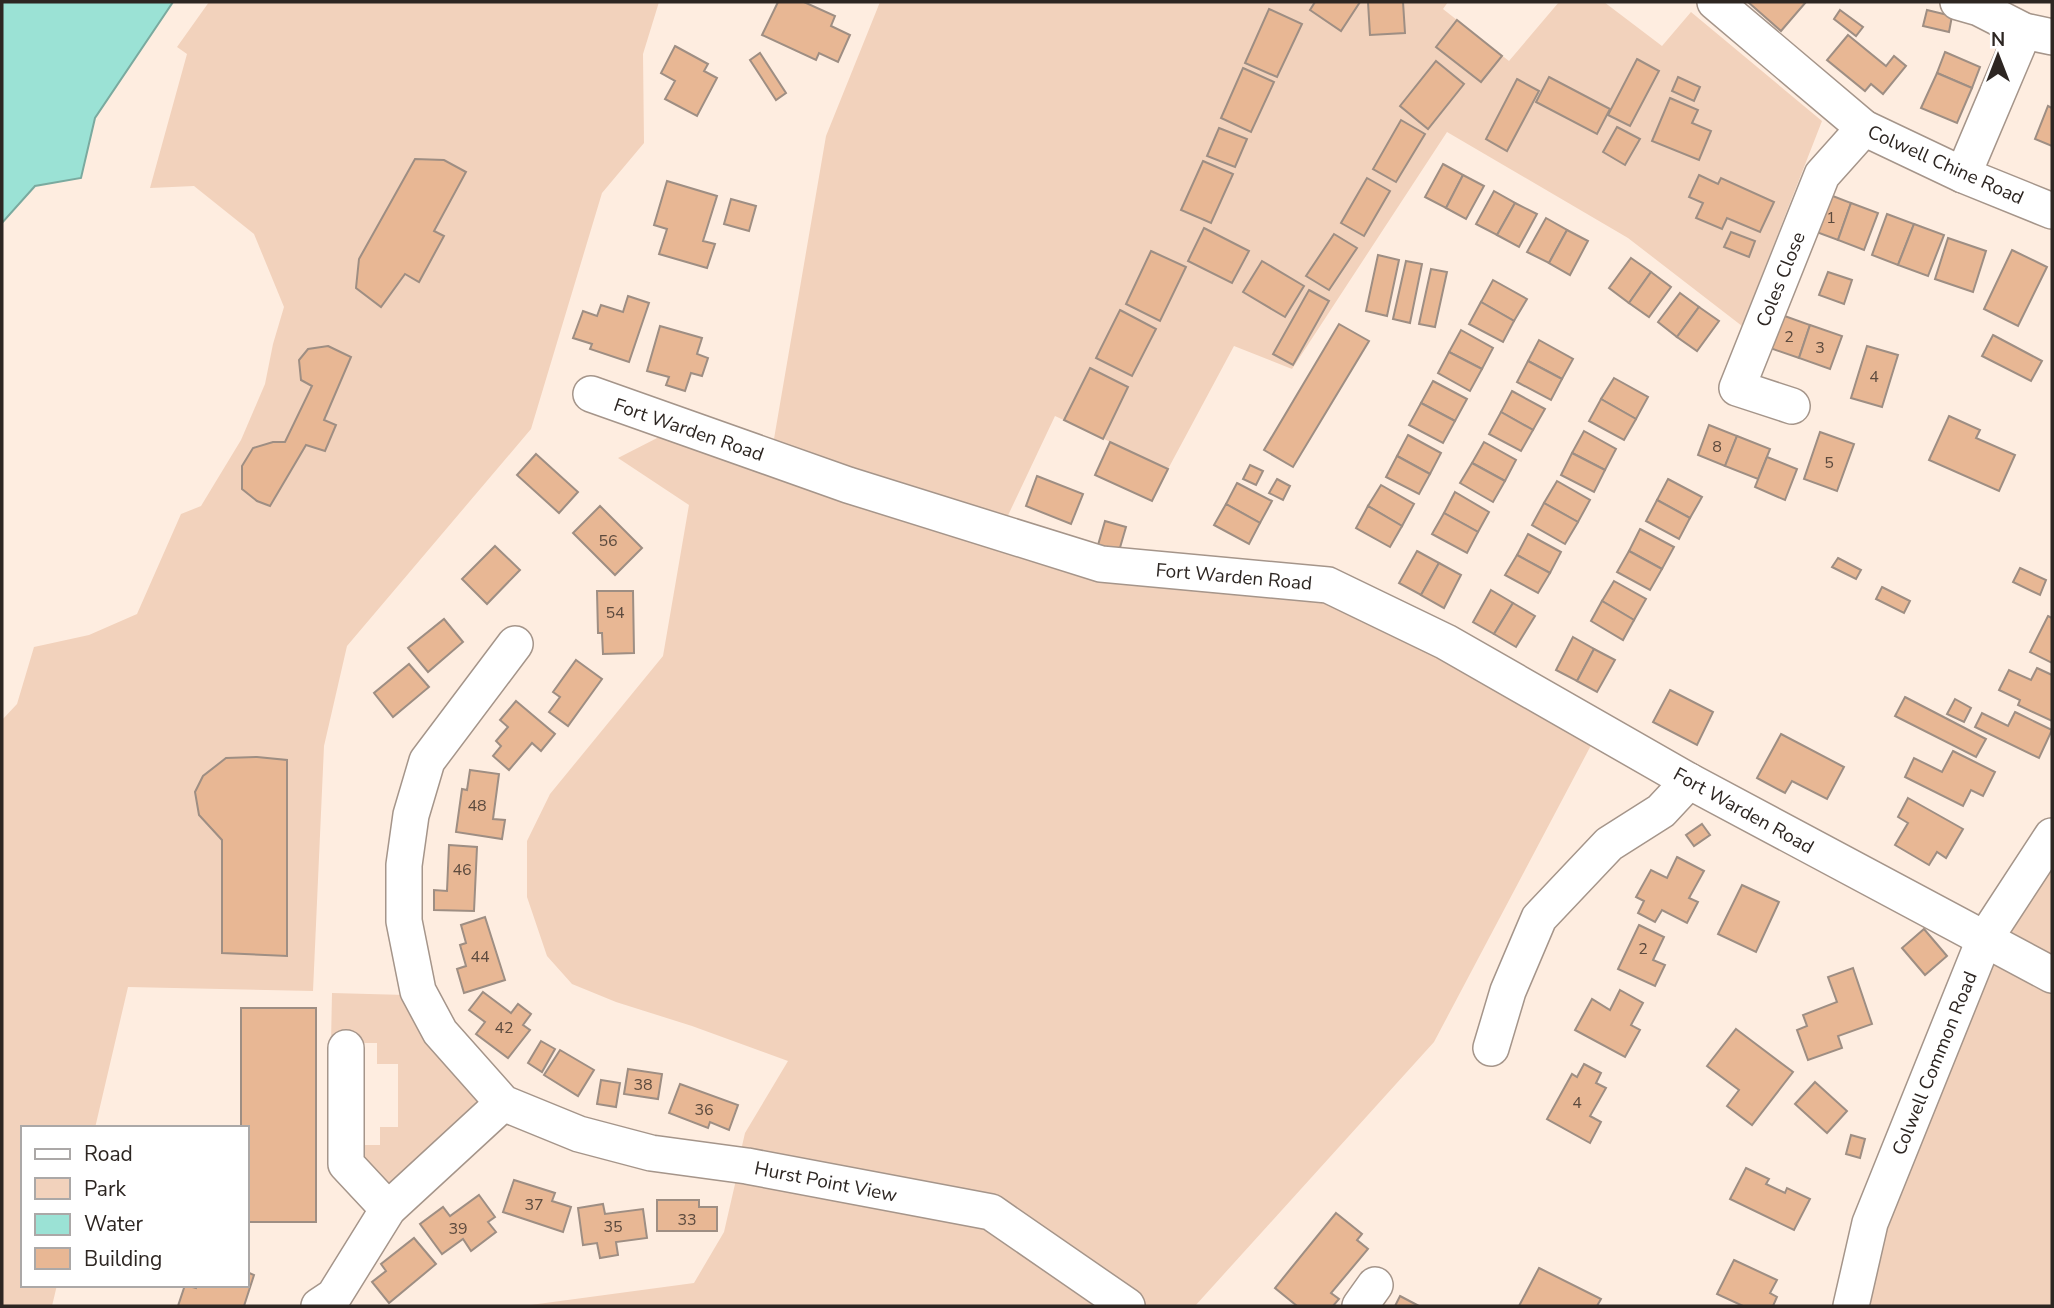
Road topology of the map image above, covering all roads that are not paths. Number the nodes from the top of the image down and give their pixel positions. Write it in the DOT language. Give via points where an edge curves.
graph roads {
  1 [pos="1715,2"];
  2 [pos="1958,2"];
  3 [pos="2038,34"];
  4 [pos="1864,128"];
  5 [pos="1963,175"];
  6 [pos="2052,211"];
  7 [pos="591,394"];
  8 [pos="1792,406"];
  9 [pos="515,644"];
  10 [pos="1689,781"];
  11 [pos="2052,836"];
  12 [pos="1984,940"];
  13 [pos="2052,975"];
  14 [pos="346,1048"];
  15 [pos="1491,1048"];
  16 [pos="503,1103"];
  17 [pos="388,1209"];
  18 [pos="319,1306"];
  19 [pos="1127,1306"];
  20 [pos="1851,1306"];
  1 -- 4 [label="street, Colwell Chine Road"];
  2 -- 3 [label="street"];
  3 -- 5 [label="street"];
  4 -- 5 [label="street, Colwell Chine Road"];
  4 -- 8 [label="street, Coles Close" via="1822,175 1737,388"];
  5 -- 6 [label="street, Colwell Chine Road"];
  7 -- 10 [label="street, Fort Warden Road" via="848,485 1101,564 1328,585 1446,642"];
  9 -- 16 [label="street, Hurst Point View" via="427,761 411,816 404,864 404,921 418,991 440,1032"];
  10 -- 12 [label="street, Fort Warden Road"];
  10 -- 15 [label="street" via="1661,811 1609,845 1539,918 1508,991"];
  11 -- 12 [label="street, Colwell Common Road"];
  12 -- 13 [label="street, Fort Warden Road"];
  12 -- 20 [label="street, Colwell Common Road" via="1870,1223"];
  14 -- 17 [label="street" via="346,1164"];
  16 -- 17 [label="street"];
  16 -- 19 [label="street, Hurst Point View" via="579,1134 651,1153 747,1166 991,1212"];
  17 -- 18 [label="street" via="334,1296"];
}
